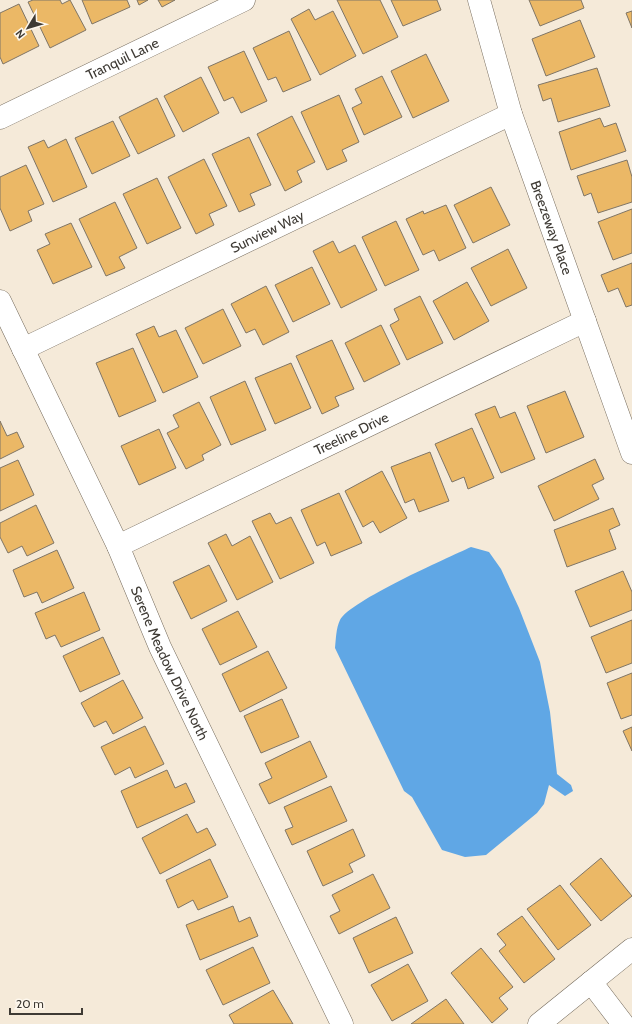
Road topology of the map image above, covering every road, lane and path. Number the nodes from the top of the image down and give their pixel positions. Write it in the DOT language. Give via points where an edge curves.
graph roads {
  1 [pos="244,0"];
  2 [pos="479,0"];
  3 [pos="512,114"];
  4 [pos="0,118"];
  5 [pos="0,301"];
  6 [pos="585,321"];
  7 [pos="23,349"];
  8 [pos="632,453"];
  9 [pos="118,546"];
  10 [pos="632,949"];
  11 [pos="591,982"];
  12 [pos="342,1024"];
  13 [pos="539,1024"];
  14 [pos="623,1024"];
  1 -- 4 [label="street, Tranquil Lane"];
  2 -- 3 [label="street, Breezeway Place"];
  3 -- 6 [label="street, Breezeway Place"];
  3 -- 7 [label="street, Sunview Way"];
  5 -- 7 [label="street, Serene Meadow Drive North"];
  6 -- 8 [label="street, Breezeway Place"];
  6 -- 9 [label="street, Treeline Drive"];
  7 -- 9 [label="street, Serene Meadow Drive North"];
  9 -- 12 [label="street, Serene Meadow Drive North" via="160,647"];
  10 -- 11 [label="street"];
  11 -- 13 [label="street"];
  11 -- 14 [label="street"];
}
